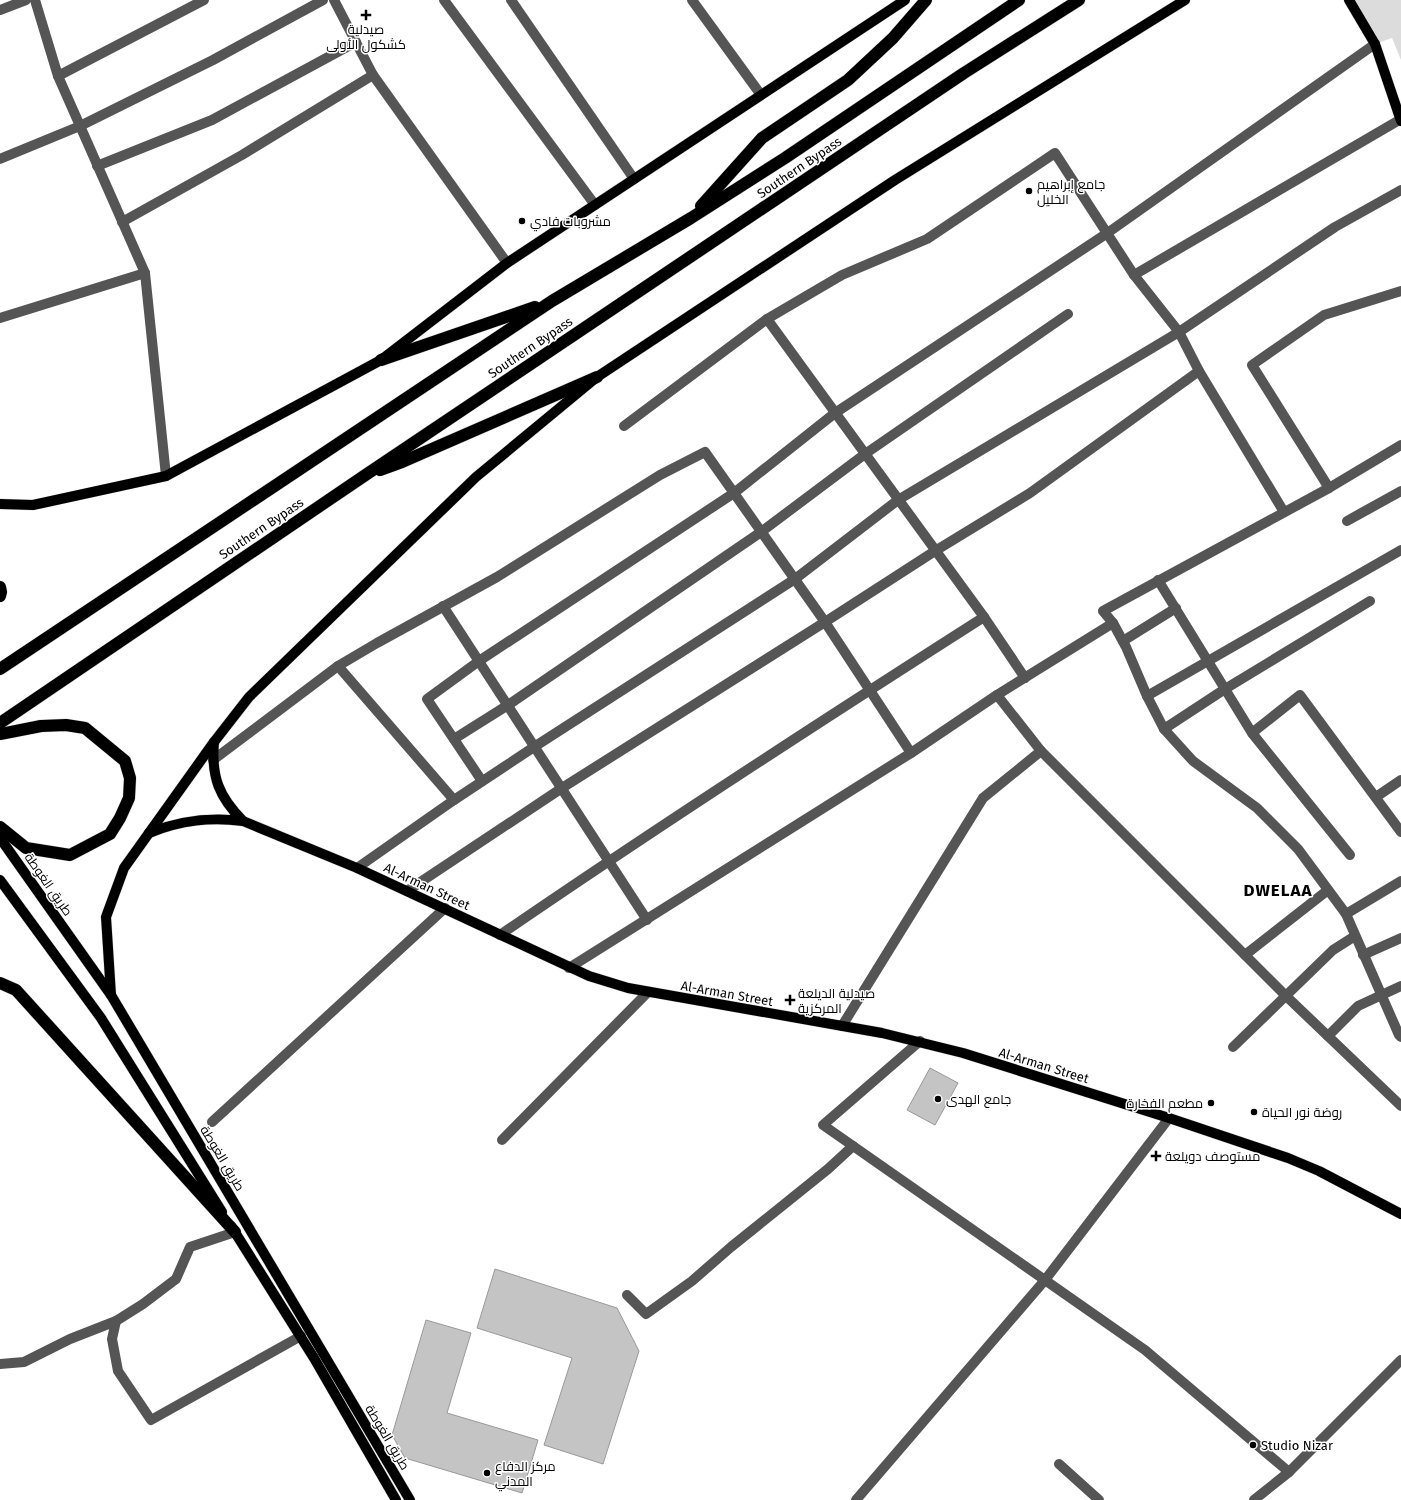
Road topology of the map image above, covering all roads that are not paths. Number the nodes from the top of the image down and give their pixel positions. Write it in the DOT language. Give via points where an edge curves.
graph roads {
  1 [pos="26,0"];
  2 [pos="35,0"];
  3 [pos="204,0"];
  4 [pos="323,0"];
  5 [pos="334,0"];
  6 [pos="444,0"];
  7 [pos="511,0"];
  8 [pos="692,0"];
  9 [pos="905,0"];
  10 [pos="926,0"];
  11 [pos="1019,0"];
  12 [pos="1079,0"];
  13 [pos="1185,0"];
  14 [pos="1349,0"];
  15 [pos="0,10"];
  16 [pos="356,42"];
  17 [pos="1375,44"];
  18 [pos="373,75"];
  19 [pos="58,76"];
  20 [pos="761,95"];
  21 [pos="1401,120"];
  22 [pos="80,126"];
  23 [pos="0,159"];
  24 [pos="98,166"];
  25 [pos="634,179"];
  26 [pos="1401,190"];
  27 [pos="595,205"];
  28 [pos="691,218"];
  29 [pos="122,222"];
  30 [pos="1106,234"];
  31 [pos="507,263"];
  32 [pos="145,274"];
  33 [pos="1134,275"];
  34 [pos="1401,291"];
  35 [pos="552,301"];
  36 [pos="1068,314"];
  37 [pos="0,318"];
  38 [pos="767,319"];
  39 [pos="1179,332"];
  40 [pos="381,360"];
  41 [pos="1199,371"];
  42 [pos="597,377"];
  43 [pos="835,413"];
  44 [pos="624,426"];
  45 [pos="1401,445"];
  46 [pos="865,454"];
  47 [pos="166,476"];
  48 [pos="364,476"];
  49 [pos="1329,488"];
  50 [pos="1401,491"];
  51 [pos="734,493"];
  52 [pos="898,500"];
  53 [pos="0,504"];
  54 [pos="1284,512"];
  55 [pos="1347,522"];
  56 [pos="761,532"];
  57 [pos="1401,550"];
  58 [pos="936,551"];
  59 [pos="795,579"];
  60 [pos="1158,580"];
  61 [pos="0,587"];
  62 [pos="0,596"];
  63 [pos="1370,601"];
  64 [pos="443,606"];
  65 [pos="1176,608"];
  66 [pos="984,617"];
  67 [pos="825,622"];
  68 [pos="1113,623"];
  69 [pos="1123,641"];
  70 [pos="479,661"];
  71 [pos="1209,662"];
  72 [pos="338,666"];
  73 [pos="0,669"];
  74 [pos="1025,678"];
  75 [pos="1225,689"];
  76 [pos="870,690"];
  77 [pos="997,695"];
  78 [pos="1147,696"];
  79 [pos="508,705"];
  80 [pos="0,723"];
  81 [pos="1164,729"];
  82 [pos="1252,732"];
  83 [pos="0,734"];
  84 [pos="454,739"];
  85 [pos="214,742"];
  86 [pos="534,747"];
  87 [pos="1041,751"];
  88 [pos="911,753"];
  89 [pos="212,760"];
  90 [pos="1401,780"];
  91 [pos="482,781"];
  92 [pos="562,788"];
  93 [pos="1376,797"];
  94 [pos="454,800"];
  95 [pos="244,821"];
  96 [pos="0,827"];
  97 [pos="1401,832"];
  98 [pos="149,833"];
  99 [pos="0,838"];
  100 [pos="1350,855"];
  101 [pos="609,861"];
  102 [pos="357,868"];
  103 [pos="0,880"];
  104 [pos="1401,881"];
  105 [pos="1328,890"];
  106 [pos="407,891"];
  107 [pos="445,908"];
  108 [pos="1346,914"];
  109 [pos="647,920"];
  110 [pos="500,935"];
  111 [pos="1355,936"];
  112 [pos="1401,938"];
  113 [pos="1245,955"];
  114 [pos="1363,955"];
  115 [pos="569,968"];
  116 [pos="0,983"];
  117 [pos="1401,986"];
  118 [pos="648,992"];
  119 [pos="111,995"];
  120 [pos="1285,995"];
  121 [pos="1381,995"];
  122 [pos="842,1026"];
  123 [pos="1328,1036"];
  124 [pos="1400,1036"];
  125 [pos="920,1041"];
  126 [pos="1233,1047"];
  127 [pos="1401,1106"];
  128 [pos="1169,1118"];
  129 [pos="212,1122"];
  130 [pos="502,1140"];
  131 [pos="853,1146"];
  132 [pos="1401,1214"];
  133 [pos="235,1232"];
  134 [pos="1045,1280"];
  135 [pos="627,1295"];
  136 [pos="116,1321"];
  137 [pos="301,1336"];
  138 [pos="0,1364"];
  139 [pos="1400,1365"];
  140 [pos="1059,1464"];
  141 [pos="1289,1472"];
  142 [pos="396,1500"];
  143 [pos="410,1500"];
  144 [pos="856,1500"];
  145 [pos="1099,1500"];
  146 [pos="1254,1500"];
  1 -- 15 [label="street"];
  2 -- 19 [label="street"];
  3 -- 19 [label="street"];
  4 -- 22 [label="street" via="213,60"];
  5 -- 16 [label="street"];
  6 -- 27 [label="street"];
  7 -- 25 [label="street"];
  8 -- 20 [label="street"];
  9 -- 20 [label="main road"];
  10 -- 28 [label="highway" via="893,38 848,80 762,138"];
  11 -- 28 [label="highway, Southern Bypass" via="785,158"];
  12 -- 48 [label="highway, Southern Bypass" via="964,73"];
  13 -- 42 [label="main road" via="895,180"];
  14 -- 17 [label="main road"];
  16 -- 18 [label="street"];
  16 -- 24 [label="street" via="212,120"];
  17 -- 21 [label="main road"];
  17 -- 30 [label="street"];
  18 -- 29 [label="street" via="242,156"];
  18 -- 31 [label="street"];
  19 -- 22 [label="street"];
  20 -- 25 [label="main road"];
  21 -- 33 [label="street"];
  22 -- 23 [label="street"];
  22 -- 24 [label="street"];
  24 -- 29 [label="street"];
  25 -- 27 [label="main road"];
  26 -- 39 [label="street" via="1335,227"];
  27 -- 31 [label="main road"];
  28 -- 35 [label="highway, Southern Bypass"];
  29 -- 32 [label="street"];
  30 -- 33 [label="street"];
  30 -- 38 [label="street" via="1054,153 927,239 842,275"];
  30 -- 43 [label="street"];
  31 -- 40 [label="main road"];
  32 -- 37 [label="street"];
  32 -- 47 [label="street"];
  33 -- 39 [label="street"];
  34 -- 49 [label="street" via="1324,316 1252,365"];
  35 -- 40 [label="highway"];
  35 -- 73 [label="highway, Southern Bypass"];
  36 -- 46 [label="street"];
  38 -- 43 [label="street"];
  38 -- 44 [label="street"];
  39 -- 41 [label="street"];
  39 -- 52 [label="street"];
  40 -- 47 [label="main road"];
  41 -- 54 [label="street"];
  41 -- 58 [label="street" via="1030,493"];
  42 -- 48 [label="highway"];
  42 -- 85 [label="main road" via="476,478 249,697"];
  43 -- 46 [label="street"];
  43 -- 51 [label="street"];
  45 -- 49 [label="street"];
  46 -- 52 [label="street"];
  46 -- 56 [label="street"];
  47 -- 53 [label="main road" via="33,505"];
  48 -- 80 [label="highway, Southern Bypass"];
  49 -- 54 [label="street"];
  50 -- 55 [label="street"];
  51 -- 56 [label="street"];
  51 -- 64 [label="street" via="705,452 660,474 497,577"];
  51 -- 70 [label="street"];
  52 -- 58 [label="street"];
  52 -- 59 [label="street"];
  54 -- 60 [label="street"];
  56 -- 59 [label="street"];
  56 -- 79 [label="street"];
  57 -- 71 [label="street"];
  58 -- 66 [label="street"];
  58 -- 67 [label="street"];
  59 -- 67 [label="street"];
  59 -- 86 [label="street"];
  60 -- 65 [label="street"];
  60 -- 68 [label="street" via="1103,611"];
  61 -- 62 [label="highway"];
  63 -- 75 [label="street"];
  64 -- 70 [label="street"];
  64 -- 72 [label="street"];
  65 -- 69 [label="street"];
  65 -- 71 [label="street"];
  66 -- 74 [label="street"];
  66 -- 76 [label="street"];
  67 -- 76 [label="street"];
  67 -- 92 [label="street"];
  68 -- 69 [label="street"];
  68 -- 74 [label="street"];
  69 -- 78 [label="street"];
  70 -- 79 [label="street"];
  70 -- 84 [label="street" via="428,699"];
  71 -- 75 [label="street"];
  71 -- 78 [label="street"];
  72 -- 89 [label="street"];
  72 -- 94 [label="street"];
  74 -- 77 [label="street"];
  75 -- 81 [label="street"];
  75 -- 82 [label="street"];
  76 -- 88 [label="street"];
  76 -- 101 [label="street"];
  77 -- 87 [label="street"];
  77 -- 88 [label="street"];
  78 -- 81 [label="street"];
  79 -- 84 [label="street"];
  79 -- 86 [label="street"];
  81 -- 105 [label="street" via="1193,761 1257,808 1298,849"];
  82 -- 93 [label="street" via="1300,695"];
  82 -- 100 [label="street"];
  83 -- 96 [label="highway" via="41,726 66,725 84,728 125,760 130,778 129,798 110,834 70,855 26,848"];
  84 -- 91 [label="street"];
  85 -- 89 [label="main road, Al-Arman Street"];
  85 -- 98 [label="main road"];
  86 -- 91 [label="street"];
  86 -- 92 [label="street"];
  87 -- 113 [label="street"];
  87 -- 122 [label="street" via="982,798"];
  88 -- 109 [label="street"];
  89 -- 95 [label="main road, Al-Arman Street" via="221,794"];
  90 -- 93 [label="street"];
  91 -- 94 [label="street"];
  92 -- 101 [label="street"];
  92 -- 106 [label="street"];
  93 -- 97 [label="street"];
  94 -- 102 [label="street"];
  95 -- 98 [label="main road, Al-Arman Street" via="194,820"];
  95 -- 102 [label="main road, Al-Arman Street"];
  98 -- 119 [label="main road" via="124,868 106,917"];
  99 -- 119 [label="main road, طريق الغوطة"];
  101 -- 109 [label="street"];
  101 -- 110 [label="street"];
  102 -- 106 [label="main road, Al-Arman Street"];
  103 -- 133 [label="main road" via="101,1018"];
  104 -- 108 [label="street"];
  105 -- 108 [label="street"];
  105 -- 113 [label="street"];
  106 -- 107 [label="main road, Al-Arman Street"];
  107 -- 110 [label="main road, Al-Arman Street"];
  107 -- 129 [label="street"];
  108 -- 111 [label="street"];
  109 -- 115 [label="street"];
  110 -- 115 [label="main road, Al-Arman Street"];
  111 -- 114 [label="street"];
  111 -- 120 [label="street" via="1333,950"];
  112 -- 114 [label="street"];
  113 -- 120 [label="street"];
  114 -- 121 [label="street"];
  115 -- 118 [label="main road, Al-Arman Street" via="610,983"];
  116 -- 133 [label="highway" via="16,990"];
  117 -- 121 [label="street"];
  118 -- 122 [label="main road, Al-Arman Street"];
  118 -- 130 [label="street"];
  119 -- 143 [label="main road, طريق الغوطة"];
  120 -- 123 [label="street"];
  120 -- 126 [label="street"];
  121 -- 123 [label="street" via="1358,1006"];
  121 -- 124 [label="street"];
  122 -- 125 [label="main road, Al-Arman Street"];
  123 -- 127 [label="street"];
  125 -- 128 [label="main road, Al-Arman Street"];
  125 -- 131 [label="street" via="823,1125"];
  128 -- 132 [label="main road, Al-Arman Street" via="1288,1158 1319,1171"];
  128 -- 134 [label="street"];
  131 -- 134 [label="street"];
  131 -- 135 [label="street" via="692,1282 646,1314"];
  133 -- 136 [label="street" via="190,1248 176,1279"];
  133 -- 137 [label="main road"];
  134 -- 141 [label="street" via="1145,1350"];
  134 -- 144 [label="street"];
  136 -- 137 [label="street" via="112,1340 118,1371 152,1420"];
  136 -- 138 [label="street" via="70,1339 24,1362"];
  137 -- 142 [label="main road"];
  139 -- 141 [label="street"];
  140 -- 145 [label="street"];
  141 -- 146 [label="street"];
}
